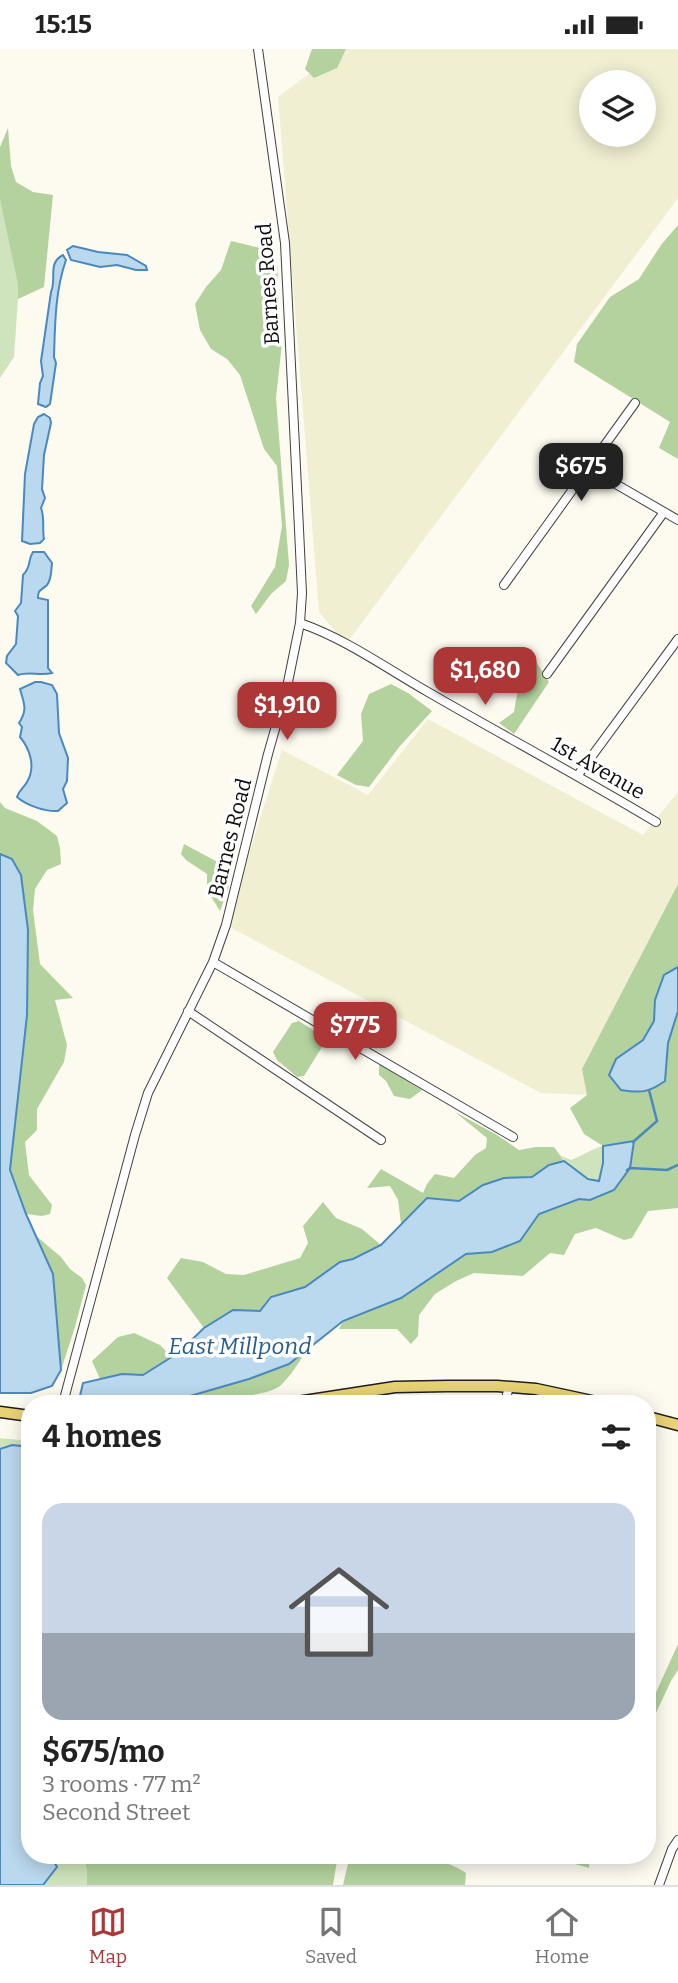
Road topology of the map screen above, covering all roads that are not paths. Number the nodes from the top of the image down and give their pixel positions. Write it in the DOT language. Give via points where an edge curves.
graph roads {
  1 [pos="258,49"];
  2 [pos="635,404"];
  3 [pos="588,468"];
  4 [pos="664,512"];
  5 [pos="678,520"];
  6 [pos="503,585"];
  7 [pos="300,623"];
  8 [pos="678,639"];
  9 [pos="547,674"];
  10 [pos="579,775"];
  11 [pos="656,822"];
  12 [pos="212,962"];
  13 [pos="188,1010"];
  14 [pos="513,1137"];
  15 [pos="381,1140"];
  16 [pos="509,1386"];
  17 [pos="65,1395"];
  18 [pos="343,1395"];
  19 [pos="507,1395"];
  20 [pos="564,1395"];
  21 [pos="0,1412"];
  22 [pos="21,1415"];
  23 [pos="656,1419"];
  24 [pos="678,1425"];
  25 [pos="678,1840"];
  26 [pos="659,1885"];
  1 -- 7 [label="street, Barnes Road" via="285,243"];
  2 -- 3 [label="street"];
  3 -- 4 [label="street"];
  3 -- 6 [label="street"];
  4 -- 5 [label="street"];
  4 -- 9 [label="street"];
  7 -- 10 [label="street, 1st Avenue" via="346,644"];
  7 -- 12 [label="street, Barnes Road" via="232,903"];
  8 -- 10 [label="street"];
  10 -- 11 [label="street, 1st Avenue"];
  12 -- 13 [label="street, Barnes Road"];
  12 -- 14 [label="street"];
  13 -- 15 [label="street"];
  13 -- 17 [label="street, Barnes Road" via="148,1093"];
  16 -- 18 [label="main road" via="395,1387"];
  16 -- 19 [label="street"];
  16 -- 20 [label="main road"];
  21 -- 22 [label="main road"];
  23 -- 24 [label="main road"];
  25 -- 26 [label="street"];
}
